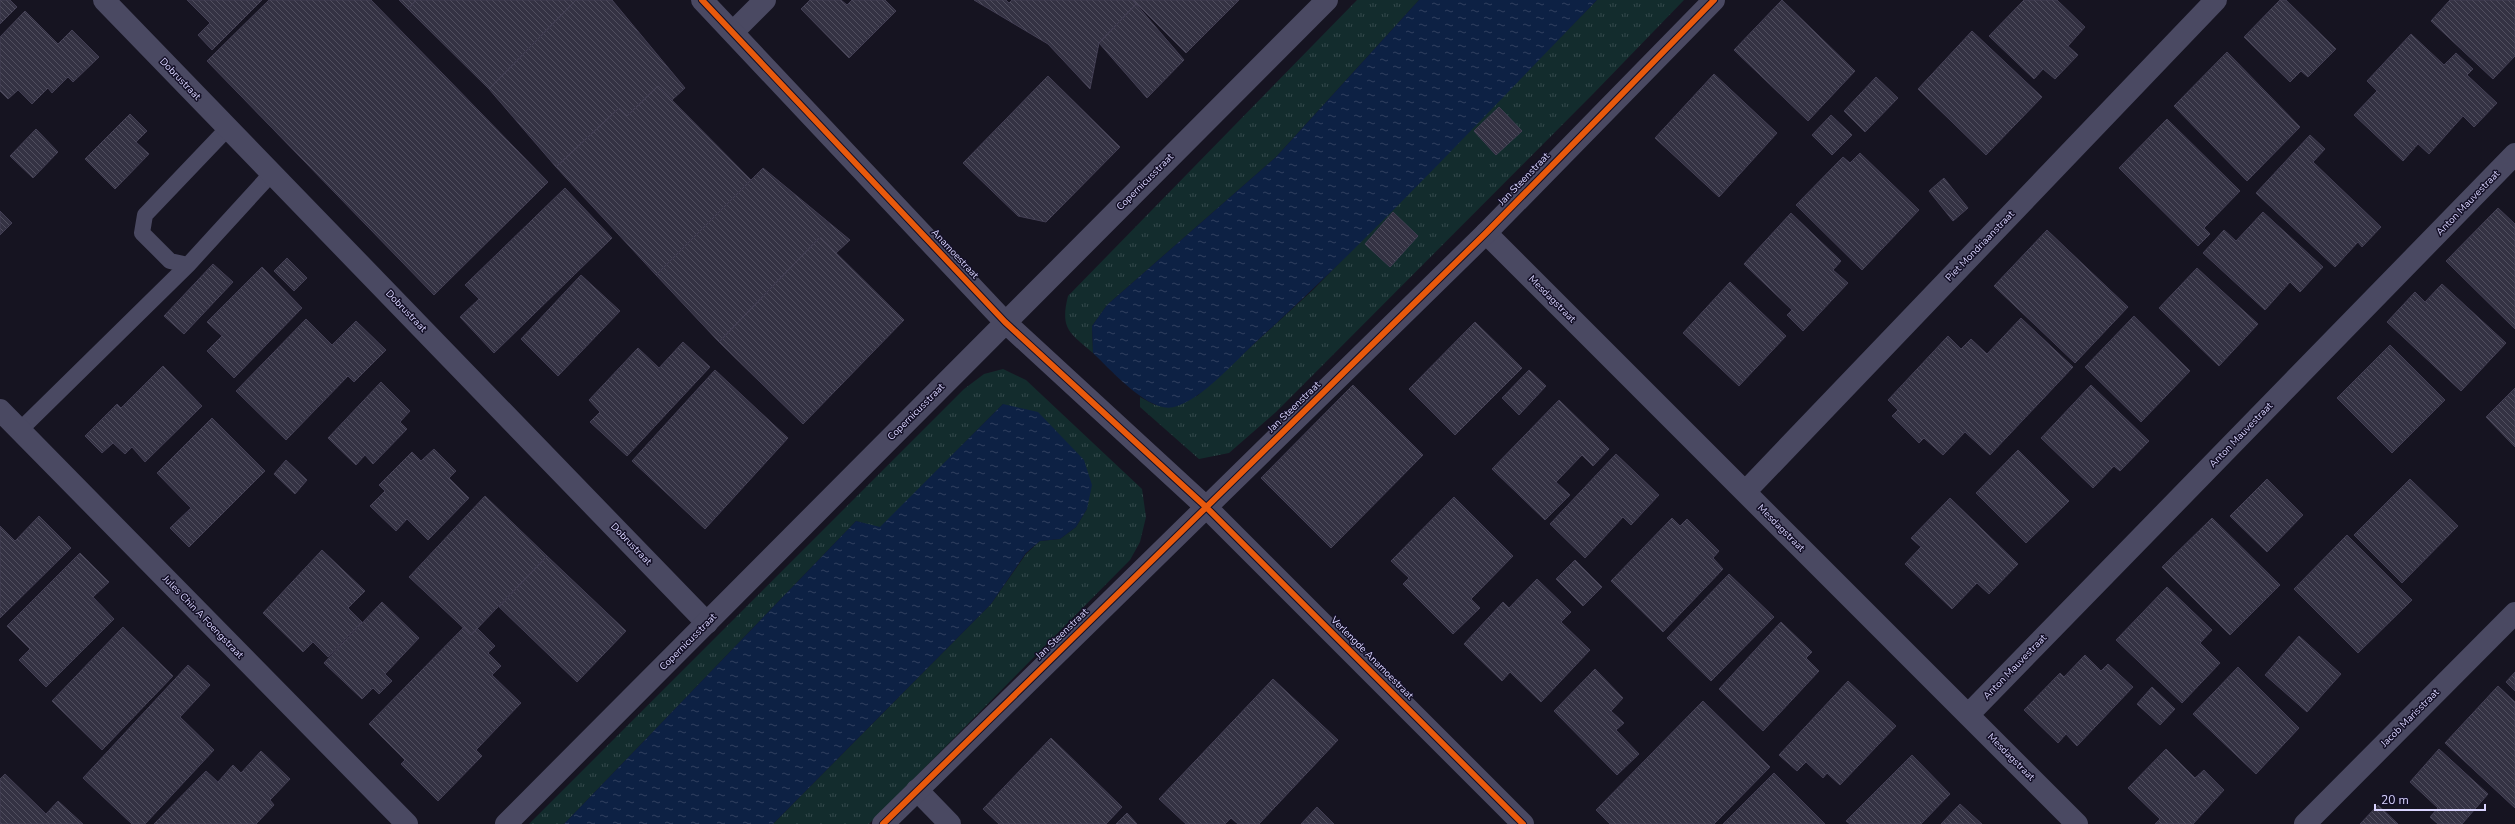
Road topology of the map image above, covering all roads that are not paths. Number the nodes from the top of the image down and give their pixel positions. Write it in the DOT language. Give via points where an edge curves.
graph roads {
  1 [pos="104,0"];
  2 [pos="702,0"];
  3 [pos="765,0"];
  4 [pos="1327,0"];
  5 [pos="1714,0"];
  6 [pos="2216,0"];
  7 [pos="733,32"];
  8 [pos="228,128"];
  9 [pos="2515,154"];
  10 [pos="272,173"];
  11 [pos="1486,233"];
  12 [pos="188,265"];
  13 [pos="1005,322"];
  14 [pos="0,410"];
  15 [pos="20,430"];
  16 [pos="1745,492"];
  17 [pos="1206,506"];
  18 [pos="2515,613"];
  19 [pos="707,623"];
  20 [pos="1968,715"];
  21 [pos="917,790"];
  22 [pos="407,824"];
  23 [pos="506,824"];
  24 [pos="884,824"];
  25 [pos="950,824"];
  26 [pos="1523,824"];
  27 [pos="2077,824"];
  28 [pos="2305,824"];
  1 -- 8 [label="street, Dobrustraat"];
  2 -- 7 [label="street, Anamoestraat"];
  3 -- 7 [label="street"];
  4 -- 13 [label="street, Copernicusstraat"];
  5 -- 11 [label="street, Jan Steenstraat"];
  6 -- 16 [label="street, Piet Mondriaanstraat"];
  7 -- 13 [label="street, Anamoestraat"];
  8 -- 10 [label="street, Dobrustraat"];
  8 -- 12 [label="lane" via="145,215 142,233 170,261"];
  9 -- 20 [label="street, Anton Mauvestraat"];
  10 -- 12 [label="lane"];
  10 -- 19 [label="street, Dobrustraat"];
  11 -- 16 [label="street, Mesdagstraat"];
  11 -- 17 [label="street, Jan Steenstraat"];
  12 -- 15 [label="lane"];
  13 -- 17 [label="street, Anamoestraat"];
  13 -- 19 [label="street, Copernicusstraat"];
  14 -- 15 [label="street, Jules Chin A Foengstraat"];
  15 -- 22 [label="street, Jules Chin A Foengstraat"];
  16 -- 20 [label="street, Mesdagstraat"];
  17 -- 21 [label="street, Jan Steenstraat"];
  17 -- 26 [label="street, Verlengde Anamoestraat"];
  18 -- 28 [label="street, Jacob Marisstraat"];
  19 -- 23 [label="street, Copernicusstraat"];
  20 -- 27 [label="street, Mesdagstraat"];
  21 -- 24 [label="street, Jan Steenstraat"];
  21 -- 25 [label="street"];
}
